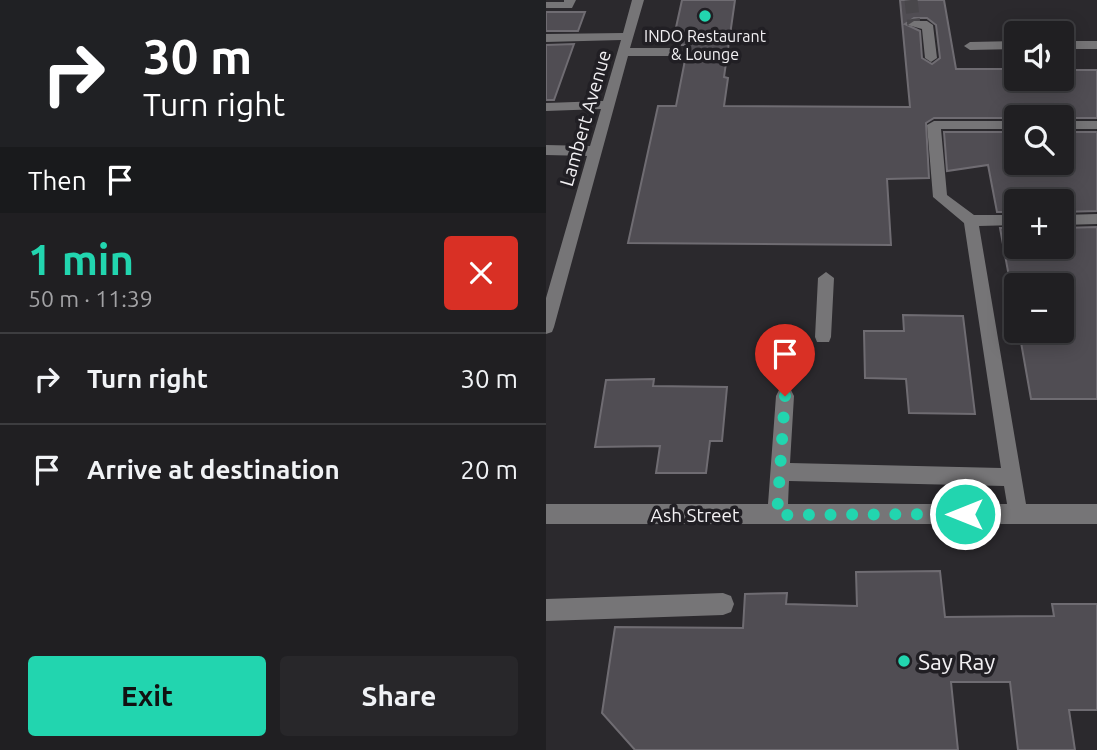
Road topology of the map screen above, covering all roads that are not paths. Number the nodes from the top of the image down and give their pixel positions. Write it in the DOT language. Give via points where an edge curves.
graph roads {
  1 [pos="570,0"];
  2 [pos="638,0"];
  3 [pos="546,5"];
  4 [pos="914,25"];
  5 [pos="628,36"];
  6 [pos="546,38"];
  7 [pos="1004,45"];
  8 [pos="1074,45"];
  9 [pos="1097,45"];
  10 [pos="970,46"];
  11 [pos="623,52"];
  12 [pos="673,52"];
  13 [pos="931,58"];
  14 [pos="608,106"];
  15 [pos="546,107"];
  16 [pos="1097,124"];
  17 [pos="1004,125"];
  18 [pos="1074,125"];
  19 [pos="546,150"];
  20 [pos="596,151"];
  21 [pos="1097,219"];
  22 [pos="1004,220"];
  23 [pos="1074,220"];
  24 [pos="971,221"];
  25 [pos="554,270"];
  26 [pos="826,278"];
  27 [pos="546,327"];
  28 [pos="823,337"];
  29 [pos="785,396"];
  30 [pos="780,472"];
  31 [pos="1012,477"];
  32 [pos="546,514"];
  33 [pos="1018,514"];
  34 [pos="1097,514"];
  35 [pos="777,515"];
  36 [pos="723,604"];
  37 [pos="546,610"];
  1 -- 3 [label="street" via="568,6"];
  2 -- 5 [label="street, Lambert Avenue"];
  4 -- 13 [label="street" via="927,26"];
  5 -- 6 [label="street"];
  5 -- 11 [label="street, Lambert Avenue"];
  7 -- 10 [label="street"];
  8 -- 9 [label="street"];
  11 -- 12 [label="street"];
  11 -- 14 [label="street, Lambert Avenue"];
  14 -- 15 [label="street"];
  14 -- 20 [label="street, Lambert Avenue"];
  16 -- 18 [label="street"];
  17 -- 24 [label="street" via="934,125 940,197"];
  19 -- 20 [label="street"];
  20 -- 25 [label="street, Lambert Avenue"];
  21 -- 23 [label="street"];
  22 -- 24 [label="street"];
  24 -- 31 [label="street"];
  25 -- 27 [label="street, Lambert Avenue"];
  26 -- 28 [label="street"];
  29 -- 30 [label="street"];
  30 -- 31 [label="street"];
  30 -- 35 [label="street"];
  31 -- 33 [label="street"];
  32 -- 35 [label="street, Ash Street"];
  33 -- 34 [label="street, Ash Street"];
  33 -- 35 [label="street, Ash Street"];
  36 -- 37 [label="street"];
}
